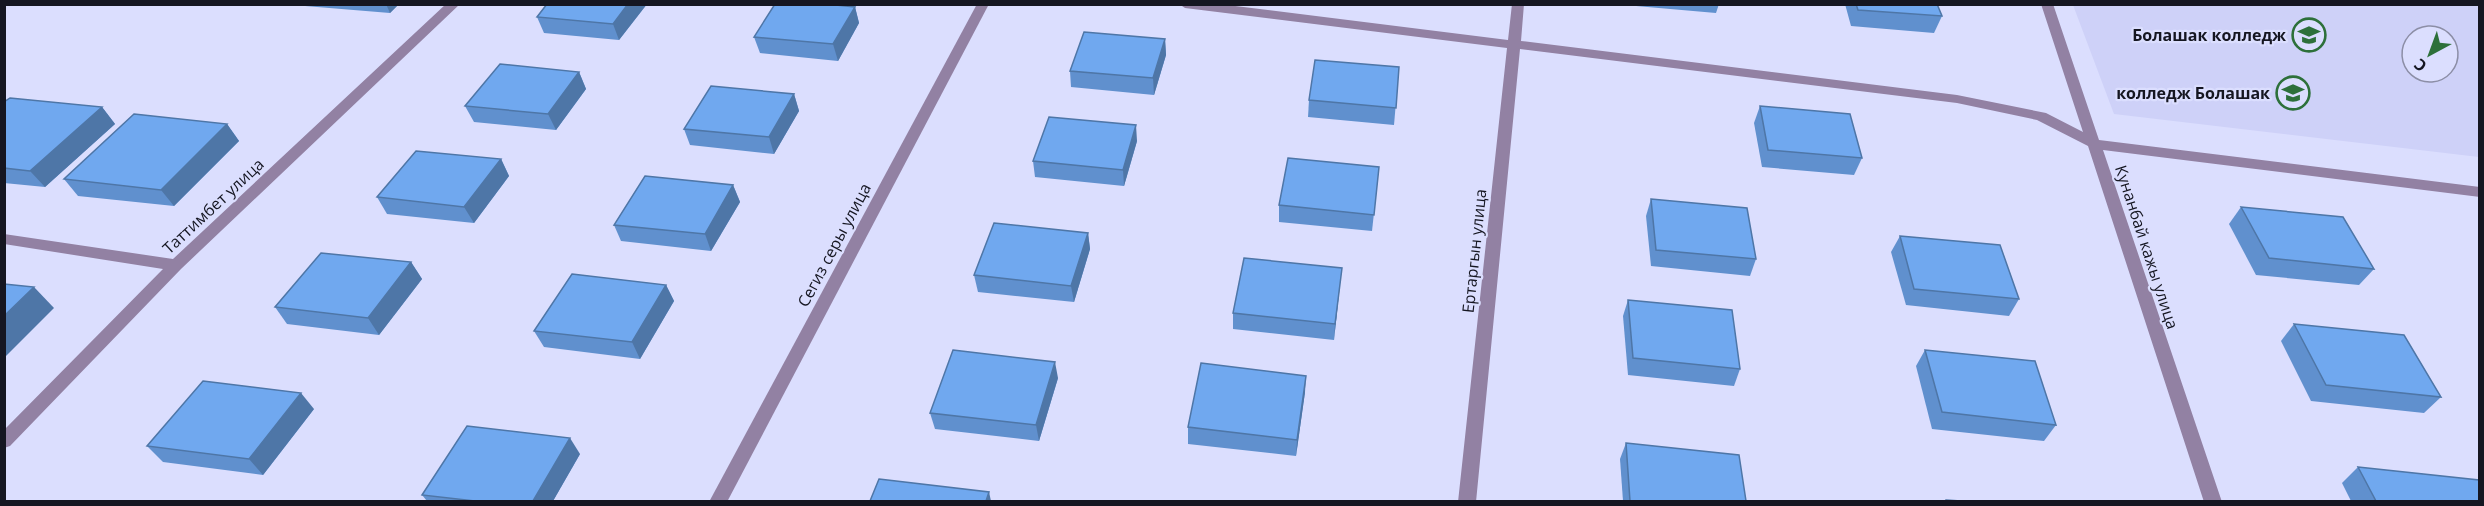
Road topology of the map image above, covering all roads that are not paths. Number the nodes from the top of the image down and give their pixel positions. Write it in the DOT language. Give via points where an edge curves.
graph roads {
  1 [pos="454,4"];
  2 [pos="983,4"];
  3 [pos="1185,4"];
  4 [pos="1518,4"];
  5 [pos="2047,4"];
  6 [pos="1515,46"];
  7 [pos="2094,144"];
  8 [pos="2480,192"];
  9 [pos="4,239"];
  10 [pos="176,266"];
  11 [pos="4,441"];
  12 [pos="718,501"];
  13 [pos="1467,501"];
  14 [pos="2213,501"];
  1 -- 10 [label="street, Таттимбет улица"];
  2 -- 12 [label="street, Сегиз серы улица"];
  3 -- 6 [label="street"];
  4 -- 6 [label="street, Ертаргын улица"];
  5 -- 7 [label="street, Кунанбай кажы улица"];
  6 -- 7 [label="street" via="1957,99 2041,116"];
  6 -- 13 [label="street, Ертаргын улица"];
  7 -- 8 [label="street"];
  7 -- 14 [label="street, Кунанбай кажы улица"];
  9 -- 10 [label="street"];
  10 -- 11 [label="street, Таттимбет улица"];
}
